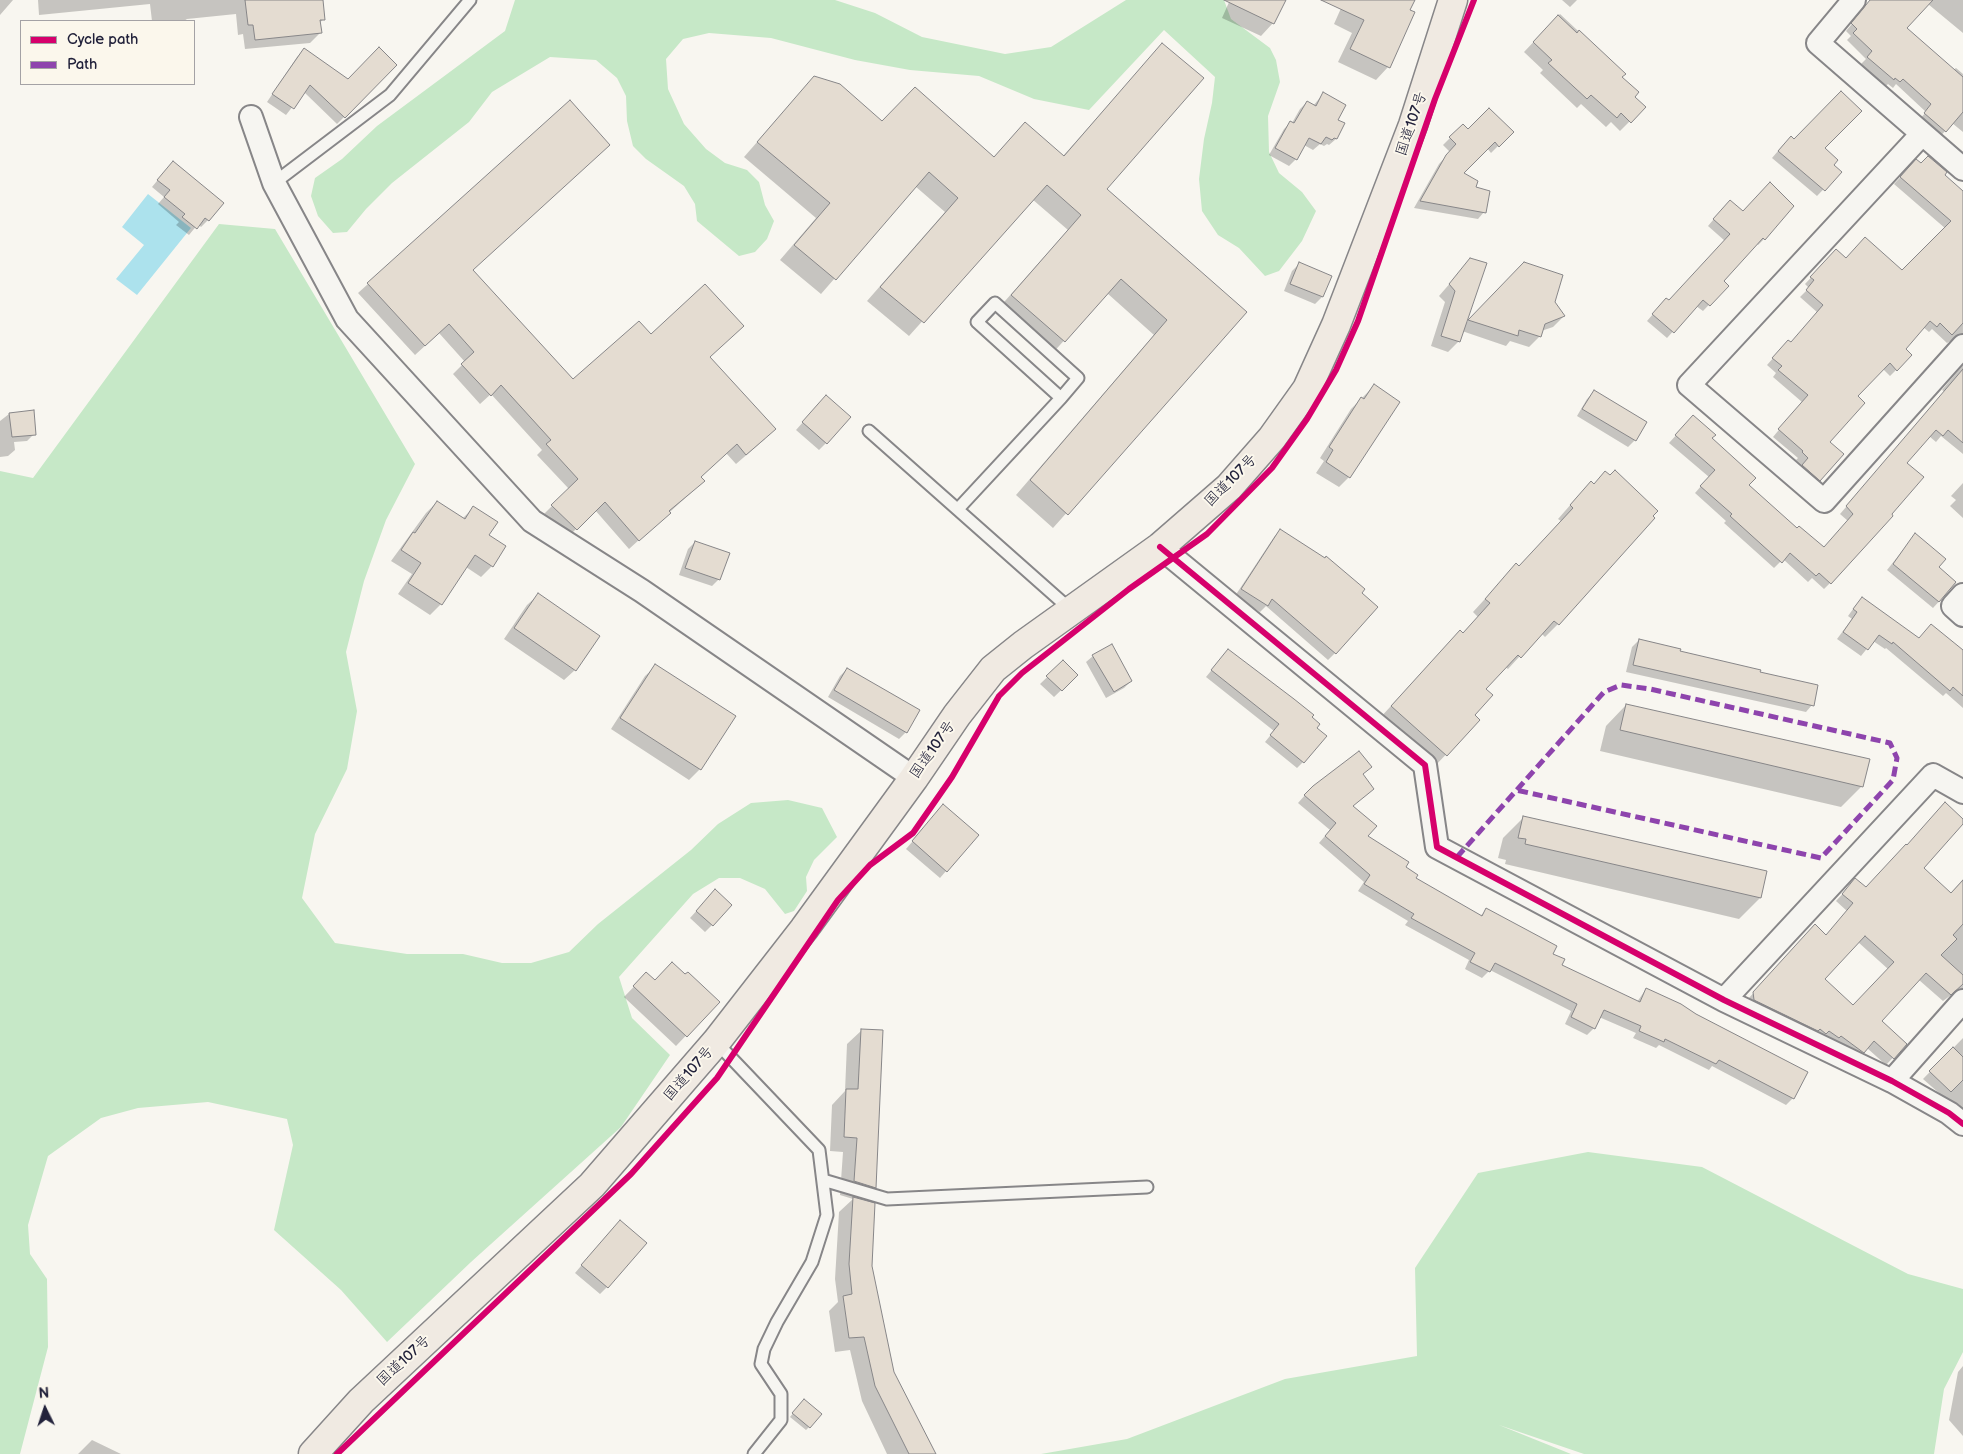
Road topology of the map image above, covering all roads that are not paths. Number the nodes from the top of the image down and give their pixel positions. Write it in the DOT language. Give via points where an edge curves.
graph roads {
  1 [pos="470,0"];
  2 [pos="1453,0"];
  3 [pos="1854,0"];
  4 [pos="251,117"];
  5 [pos="1922,134"];
  6 [pos="1963,169"];
  7 [pos="274,183"];
  8 [pos="1963,346"];
  9 [pos="1061,398"];
  10 [pos="869,431"];
  11 [pos="958,509"];
  12 [pos="1160,547"];
  13 [pos="1963,595"];
  14 [pos="1072,611"];
  15 [pos="1963,614"];
  16 [pos="914,778"];
  17 [pos="1963,792"];
  18 [pos="1724,1000"];
  19 [pos="1963,1001"];
  20 [pos="716,1042"];
  21 [pos="1892,1081"];
  22 [pos="1963,1124"];
  23 [pos="823,1180"];
  24 [pos="1147,1186"];
  25 [pos="312,1454"];
  26 [pos="754,1454"];
  1 -- 7 [label="lane" via="390,95"];
  2 -- 12 [label="highway, 国道107号" via="1413,125 1336,325 1307,389 1272,438 1229,487"];
  3 -- 5 [label="street" via="1818,43"];
  4 -- 7 [label="street"];
  5 -- 6 [label="street"];
  5 -- 8 [label="street" via="1689,385 1824,501"];
  7 -- 16 [label="street" via="347,319 532,521"];
  9 -- 9 [label="lane" via="1078,378 995,303 977,322"];
  9 -- 11 [label="lane"];
  10 -- 11 [label="lane"];
  11 -- 14 [label="lane"];
  12 -- 14 [label="highway, 国道107号"];
  12 -- 18 [label="street" via="1425,766 1437,847"];
  13 -- 15 [label="street" via="1953,606"];
  14 -- 16 [label="highway, 国道107号" via="993,669"];
  16 -- 20 [label="highway, 国道107号" via="804,930"];
  17 -- 18 [label="street" via="1934,775"];
  18 -- 21 [label="street"];
  19 -- 21 [label="street"];
  20 -- 23 [label="lane" via="819,1150"];
  20 -- 25 [label="highway, 国道107号" via="592,1185 361,1401"];
  21 -- 22 [label="street" via="1949,1112"];
  23 -- 24 [label="lane" via="887,1199"];
  23 -- 26 [label="lane" via="827,1215 812,1262 777,1322 764,1349 761,1364 781,1394 781,1420"];
}
